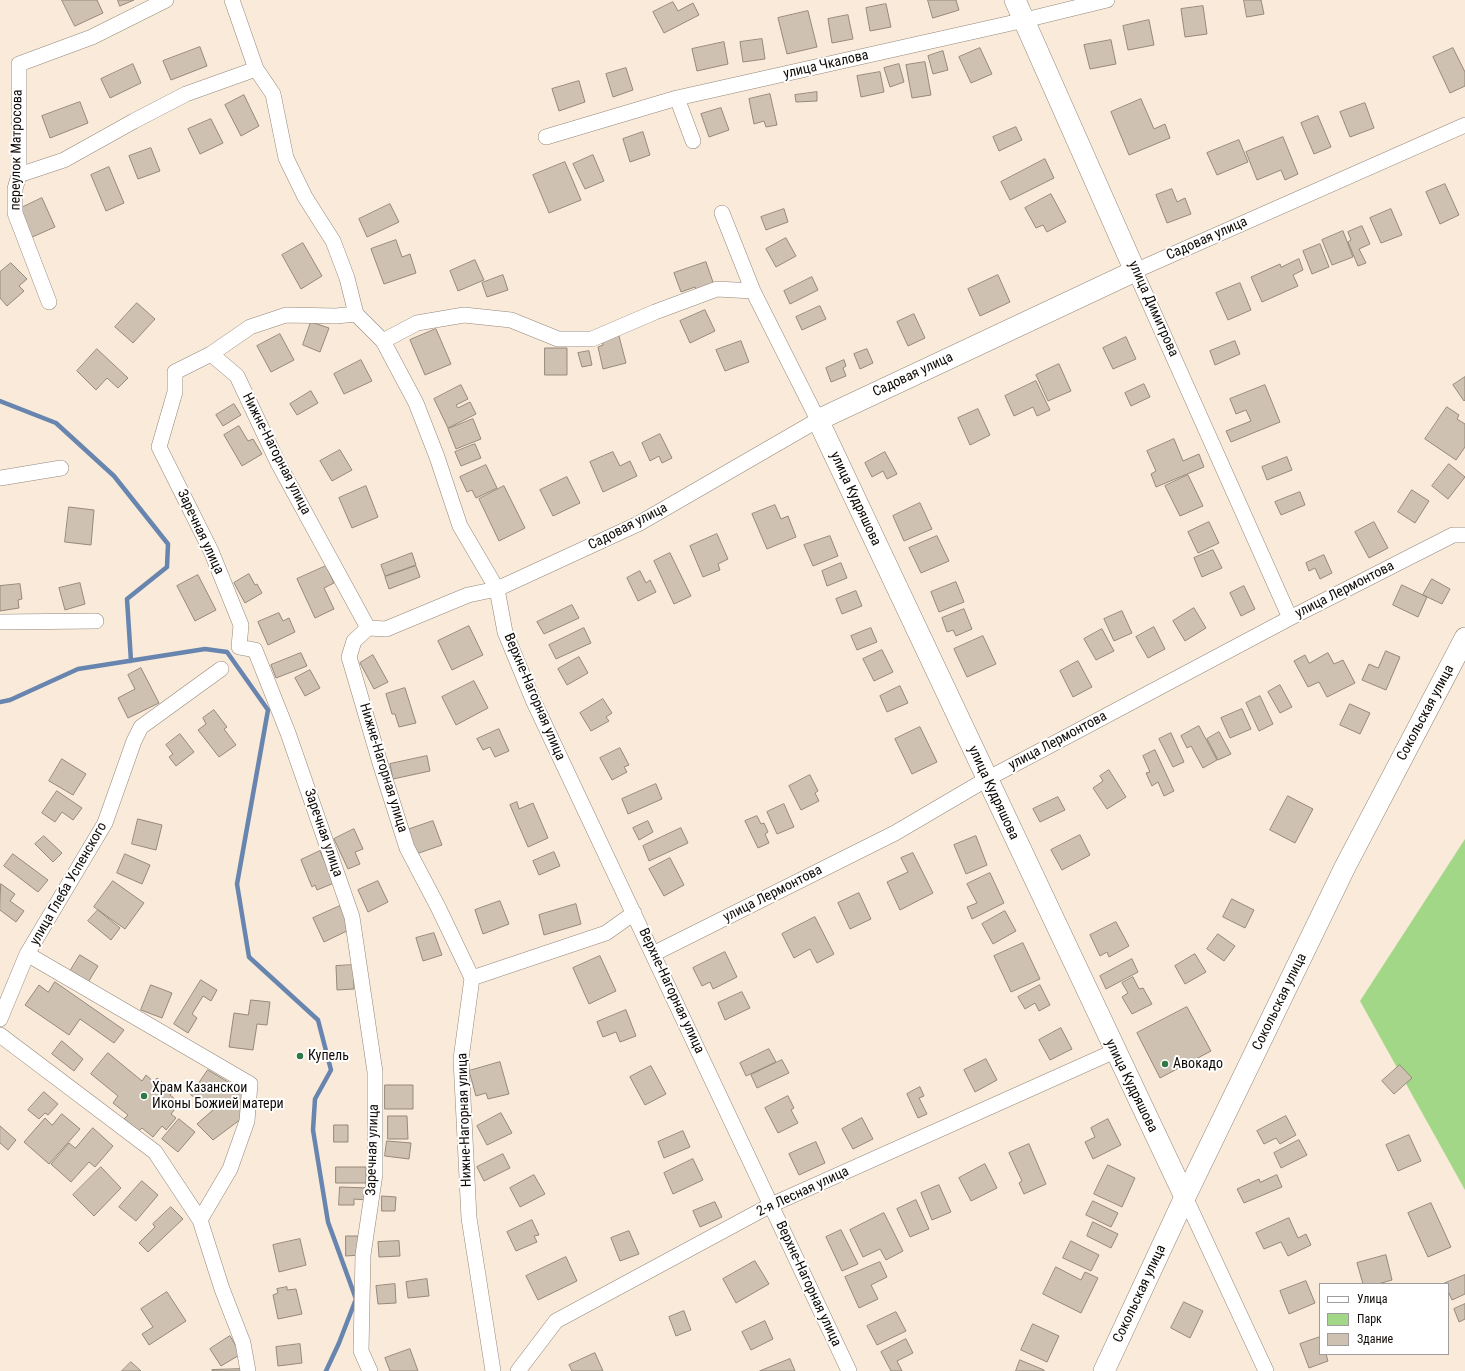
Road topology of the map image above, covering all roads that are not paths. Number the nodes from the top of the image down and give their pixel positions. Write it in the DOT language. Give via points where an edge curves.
graph roads {
  1 [pos="166,0"];
  2 [pos="232,0"];
  3 [pos="1015,0"];
  4 [pos="1107,0"];
  5 [pos="1025,20"];
  6 [pos="256,69"];
  7 [pos="677,98"];
  8 [pos="1465,125"];
  9 [pos="546,137"];
  10 [pos="693,141"];
  11 [pos="19,176"];
  12 [pos="722,213"];
  13 [pos="1135,270"];
  14 [pos="753,291"];
  15 [pos="49,302"];
  16 [pos="356,314"];
  17 [pos="383,340"];
  18 [pos="211,354"];
  19 [pos="818,420"];
  20 [pos="61,468"];
  21 [pos="0,478"];
  22 [pos="1465,535"];
  23 [pos="497,589"];
  24 [pos="1290,618"];
  25 [pos="96,621"];
  26 [pos="0,622"];
  27 [pos="368,628"];
  28 [pos="1465,638"];
  29 [pos="221,668"];
  30 [pos="987,779"];
  31 [pos="634,913"];
  32 [pos="27,954"];
  33 [pos="653,954"];
  34 [pos="472,978"];
  35 [pos="0,1019"];
  36 [pos="0,1035"];
  37 [pos="1115,1051"];
  38 [pos="1185,1197"];
  39 [pos="771,1206"];
  40 [pos="200,1220"];
  41 [pos="248,1371"];
  42 [pos="370,1371"];
  43 [pos="493,1371"];
  44 [pos="518,1371"];
  45 [pos="849,1371"];
  46 [pos="1104,1371"];
  47 [pos="1266,1371"];
  1 -- 11 [label="street, переулок Матросова" via="92,36 19,64"];
  2 -- 6 [label="street"];
  3 -- 5 [label="street, улица Димитрова"];
  4 -- 5 [label="street, улица Чкалова"];
  5 -- 7 [label="street, улица Чкалова"];
  5 -- 13 [label="street, улица Димитрова"];
  6 -- 11 [label="street" via="186,94 64,160"];
  6 -- 16 [label="street" via="273,94 286,158 305,197 333,241 347,278"];
  7 -- 9 [label="street, улица Чкалова"];
  7 -- 10 [label="street"];
  8 -- 13 [label="street, Садовая улица"];
  11 -- 15 [label="street, переулок Матросова" via="15,189 15,213"];
  12 -- 14 [label="street, улица Кудряшова"];
  13 -- 19 [label="street, Садовая улица"];
  13 -- 24 [label="street, улица Димитрова"];
  14 -- 17 [label="street" via="717,289 592,339 558,339 511,320 464,316 417,324"];
  14 -- 19 [label="street, улица Кудряшова"];
  16 -- 17 [label="street, Верхне-Нагорная улица"];
  16 -- 18 [label="street" via="286,315 250,327"];
  17 -- 23 [label="street, Верхне-Нагорная улица" via="416,403 460,526"];
  18 -- 27 [label="street, Нижне-Нагорная улица" via="237,376 278,463"];
  18 -- 42 [label="street, Заречная улица" via="175,372 175,392 159,447 211,551 241,625 238,647 255,650 288,733 352,917 375,1072 375,1174 363,1255 361,1351"];
  19 -- 23 [label="street, Садовая улица" via="638,524"];
  19 -- 30 [label="street, улица Кудряшова"];
  20 -- 21 [label="street"];
  22 -- 24 [label="street, улица Лермонтова" via="1453,535"];
  23 -- 27 [label="street, Садовая улица" via="468,595 386,629"];
  23 -- 31 [label="street, Верхне-Нагорная улица" via="505,632 533,700"];
  24 -- 30 [label="street, улица Лермонтова"];
  25 -- 26 [label="street"];
  27 -- 34 [label="street, Нижне-Нагорная улица" via="354,641 349,657 380,763 407,848"];
  28 -- 38 [label="street, Сокольская улица" via="1345,867"];
  29 -- 32 [label="street, улица Глеба Успенского" via="141,727 105,823"];
  30 -- 33 [label="street, улица Лермонтова" via="895,833"];
  30 -- 37 [label="street, улица Кудряшова"];
  31 -- 33 [label="street, Верхне-Нагорная улица"];
  31 -- 34 [label="street" via="606,933"];
  32 -- 35 [label="street, улица Глеба Успенского"];
  32 -- 40 [label="street" via="250,1084 247,1121 230,1169"];
  33 -- 39 [label="street, Верхне-Нагорная улица"];
  34 -- 43 [label="street, Нижне-Нагорная улица" via="461,1058 468,1218"];
  36 -- 40 [label="street" via="155,1152"];
  37 -- 38 [label="street, улица Кудряшова"];
  37 -- 39 [label="street, 2-я Лесная улица"];
  38 -- 46 [label="street, Сокольская улица"];
  38 -- 47 [label="street, улица Кудряшова"];
  39 -- 44 [label="street, 2-я Лесная улица" via="556,1321"];
  39 -- 45 [label="street, Верхне-Нагорная улица"];
  40 -- 41 [label="street" via="222,1289 243,1343"];
}
